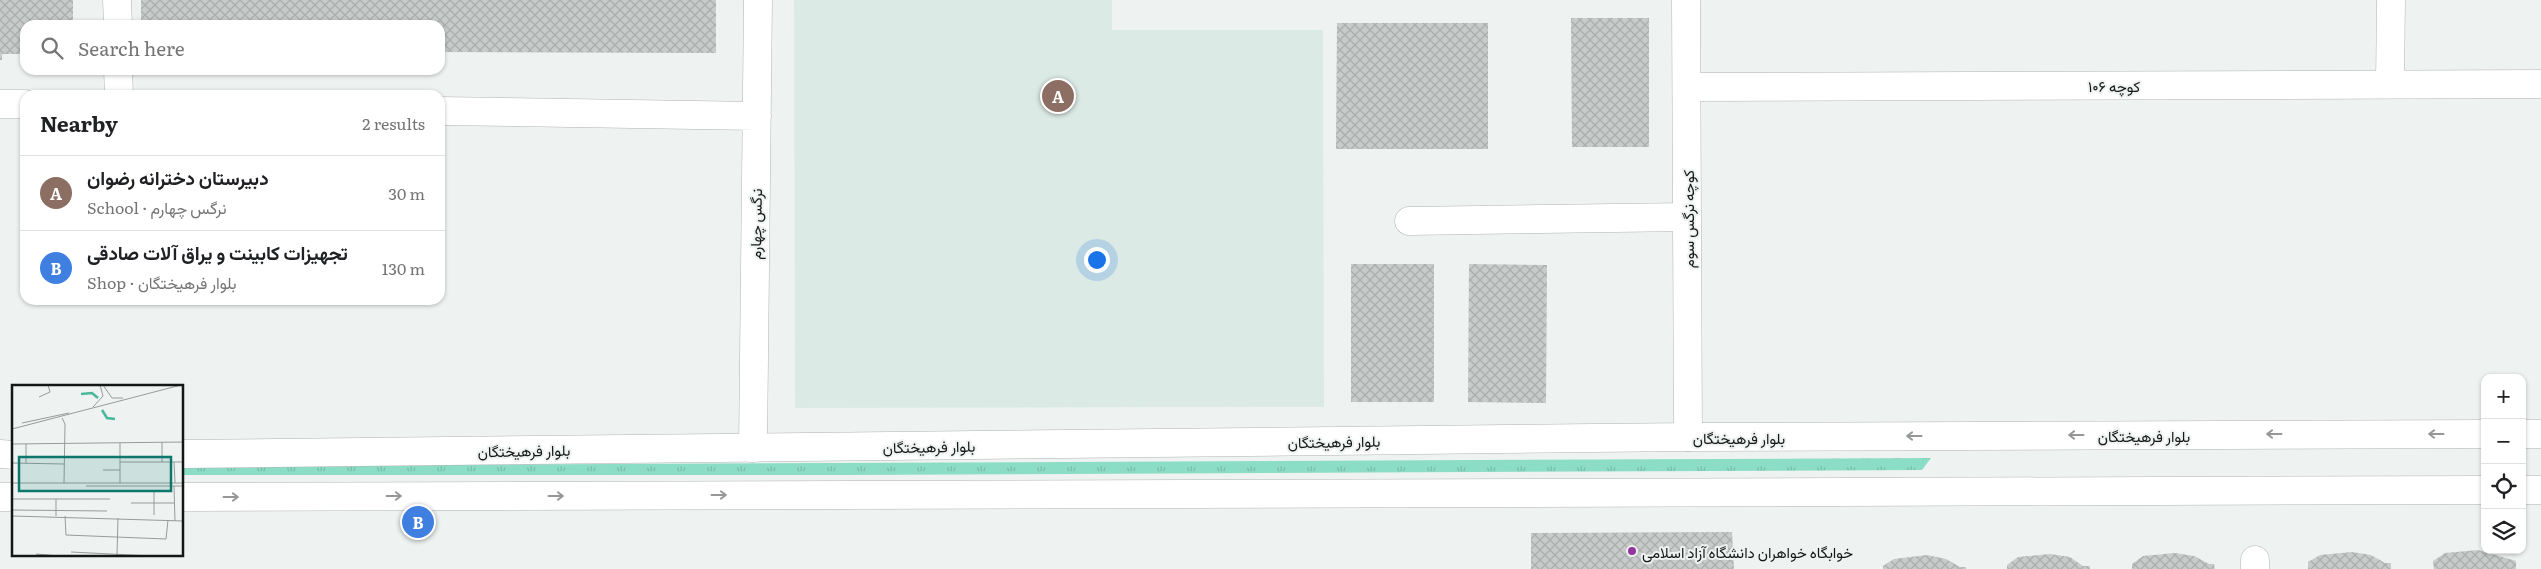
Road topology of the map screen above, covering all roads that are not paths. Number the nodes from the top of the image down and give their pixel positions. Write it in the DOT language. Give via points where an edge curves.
graph roads {
  1 [pos="117,0"];
  2 [pos="758,0"];
  3 [pos="1686,0"];
  4 [pos="2391,0"];
  5 [pos="118,20"];
  6 [pos="118,75"];
  7 [pos="2390,84"];
  8 [pos="2541,84"];
  9 [pos="1686,87"];
  10 [pos="119,90"];
  11 [pos="0,104"];
  12 [pos="20,104"];
  13 [pos="445,111"];
  14 [pos="757,116"];
  15 [pos="1687,217"];
  16 [pos="1409,221"];
  17 [pos="2481,434"];
  18 [pos="2526,434"];
  19 [pos="2541,434"];
  20 [pos="1688,437"];
  21 [pos="753,448"];
  22 [pos="184,454"];
  23 [pos="2481,490"];
  24 [pos="2526,490"];
  25 [pos="2541,490"];
  26 [pos="184,497"];
  1 -- 5 [label="main road"];
  2 -- 14 [label="main road, نرگس چهارم"];
  3 -- 9 [label="main road, کوچه نرگس سوم"];
  4 -- 7 [label="main road"];
  6 -- 10 [label="main road"];
  7 -- 8 [label="main road, کوچه ۱۰۶"];
  7 -- 9 [label="main road, کوچه ۱۰۶"];
  9 -- 15 [label="main road, کوچه نرگس سوم"];
  11 -- 12 [label="main road"];
  13 -- 14 [label="main road"];
  14 -- 21 [label="main road, نرگس چهارم"];
  15 -- 16 [label="main road"];
  15 -- 20 [label="main road, کوچه نرگس سوم"];
  17 -- 20 [label="main road, بلوار فرهیختگان, one-way"];
  18 -- 19 [label="main road"];
  20 -- 21 [label="main road, بلوار فرهیختگان"];
  21 -- 22 [label="main road, بلوار فرهیختگان"];
  26 -- 23 [label="main road, one-way"];
  24 -- 25 [label="main road"];
}
